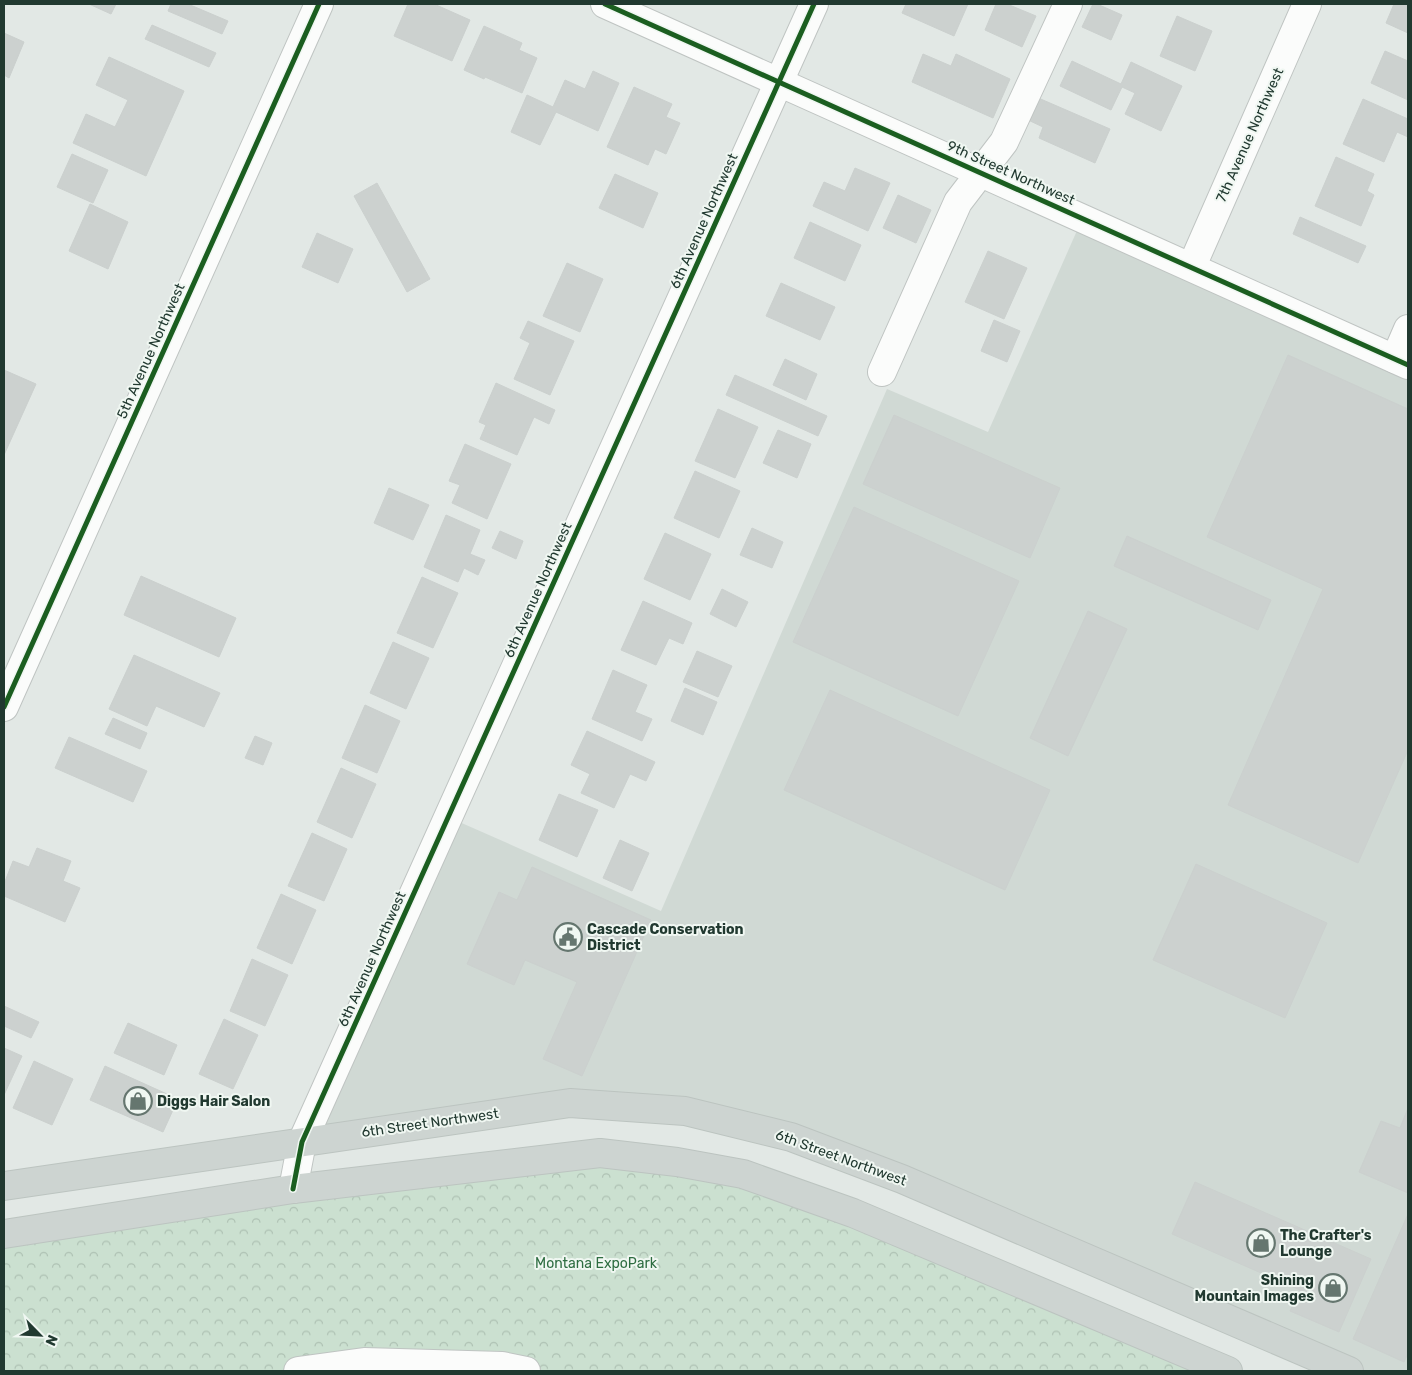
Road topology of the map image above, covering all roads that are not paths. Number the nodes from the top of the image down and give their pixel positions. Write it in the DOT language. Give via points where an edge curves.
graph roads {
  1 [pos="319,4"];
  2 [pos="605,4"];
  3 [pos="814,4"];
  4 [pos="1068,4"];
  5 [pos="1307,4"];
  6 [pos="779,82"];
  7 [pos="982,172"];
  8 [pos="1192,266"];
  9 [pos="1408,329"];
  10 [pos="1402,362"];
  11 [pos="882,372"];
  12 [pos="4,707"];
  13 [pos="302,1142"];
  14 [pos="4,1186"];
  15 [pos="292,1189"];
  16 [pos="4,1234"];
  17 [pos="1192,1364"];
  18 [pos="298,1371"];
  19 [pos="526,1371"];
  20 [pos="1228,1371"];
  21 [pos="1349,1371"];
  1 -- 12 [label="street, 5th Avenue Northwest"];
  2 -- 6 [label="street, 9th Street Northwest"];
  3 -- 6 [label="street, 6th Avenue Northwest"];
  4 -- 7 [label="street" via="1004,142"];
  5 -- 8 [label="street, 7th Avenue Northwest"];
  6 -- 7 [label="street, 9th Street Northwest"];
  6 -- 13 [label="street, 6th Avenue Northwest"];
  7 -- 8 [label="street, 9th Street Northwest"];
  7 -- 11 [label="street" via="958,202"];
  8 -- 10 [label="street, 9th Street Northwest"];
  9 -- 10 [label="street"];
  13 -- 14 [label="main road, 6th Street Northwest"];
  13 -- 15 [label="street, 6th Avenue Northwest"];
  13 -- 21 [label="main road, 6th Street Northwest" via="570,1103 685,1111 791,1137 902,1179"];
  15 -- 16 [label="main road"];
  15 -- 17 [label="main road" via="600,1153 743,1174 852,1213"];
  17 -- 20 [label="main road"];
  18 -- 19 [label="street" via="364,1362 502,1366"];
}
